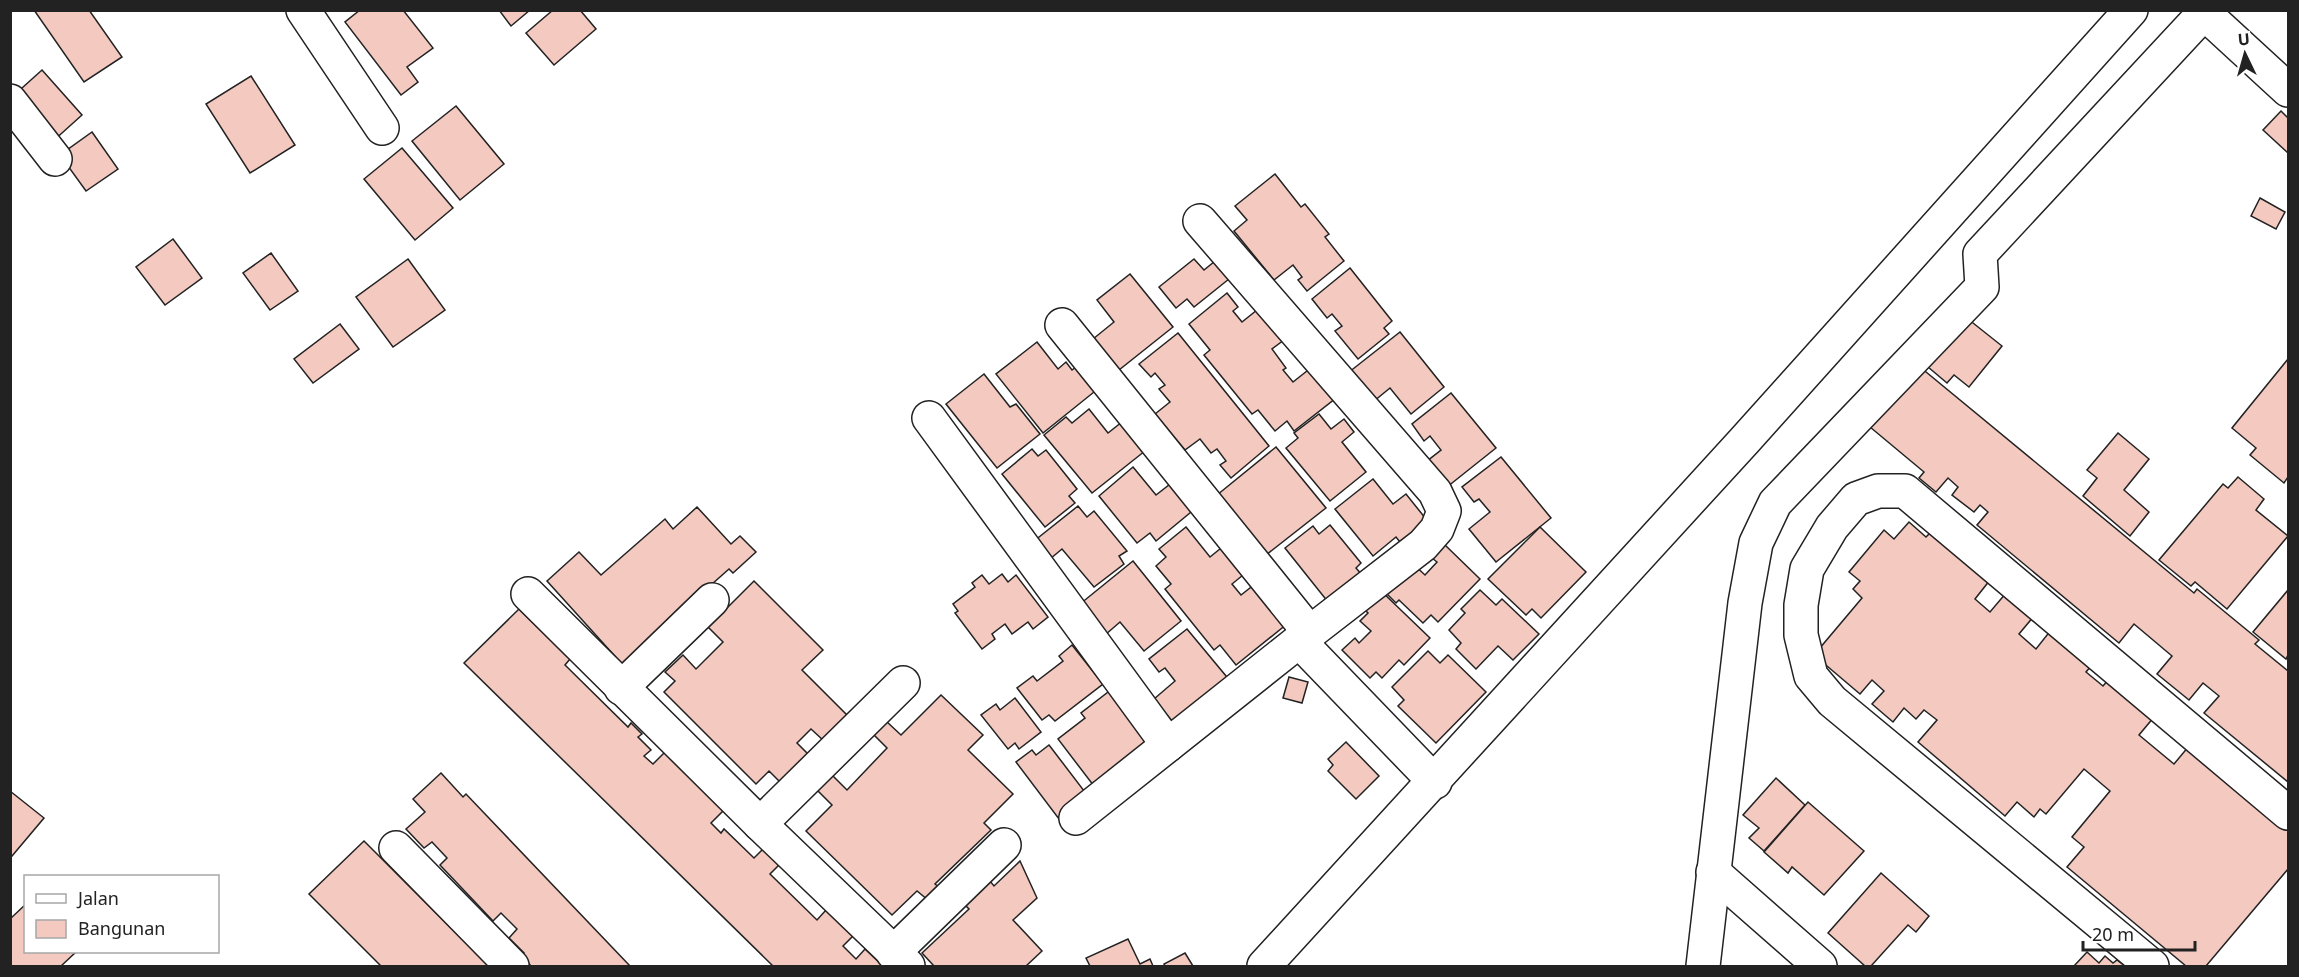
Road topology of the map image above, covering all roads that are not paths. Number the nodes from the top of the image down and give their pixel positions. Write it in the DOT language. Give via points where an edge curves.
graph roads {
  1 [pos="303,10"];
  2 [pos="2131,10"];
  3 [pos="2202,12"];
  4 [pos="2289,90"];
  5 [pos="10,100"];
  6 [pos="382,128"];
  7 [pos="55,159"];
  8 [pos="1200,221"];
  9 [pos="1062,325"];
  10 [pos="929,418"];
  11 [pos="528,594"];
  12 [pos="712,600"];
  13 [pos="1304,637"];
  14 [pos="903,682"];
  15 [pos="621,688"];
  16 [pos="1168,745"];
  17 [pos="1435,782"];
  18 [pos="2289,813"];
  19 [pos="1076,818"];
  20 [pos="760,824"];
  21 [pos="1004,845"];
  22 [pos="396,848"];
  23 [pos="1713,872"];
  24 [pos="900,960"];
  25 [pos="512,966"];
  26 [pos="1264,966"];
  27 [pos="1703,966"];
  28 [pos="1820,966"];
  29 [pos="2152,966"];
  1 -- 6 [label="street"];
  2 -- 17 [label="street"];
  3 -- 4 [label="street"];
  3 -- 23 [label="street" via="1980,254 1982,287 1775,503 1756,543 1744,603"];
  5 -- 7 [label="street"];
  8 -- 13 [label="street" via="1435,492 1444,511 1424,546"];
  9 -- 13 [label="street"];
  10 -- 16 [label="street"];
  11 -- 15 [label="street"];
  12 -- 15 [label="street"];
  13 -- 16 [label="street"];
  13 -- 17 [label="street"];
  14 -- 20 [label="street"];
  15 -- 20 [label="street"];
  16 -- 19 [label="street"];
  17 -- 26 [label="street"];
  18 -- 29 [label="street" via="1905,492 1878,491 1856,500 1832,527 1807,569 1801,635 1811,676 1832,701"];
  20 -- 24 [label="street"];
  21 -- 24 [label="street"];
  22 -- 25 [label="street"];
  23 -- 27 [label="street"];
  23 -- 28 [label="street"];
}
